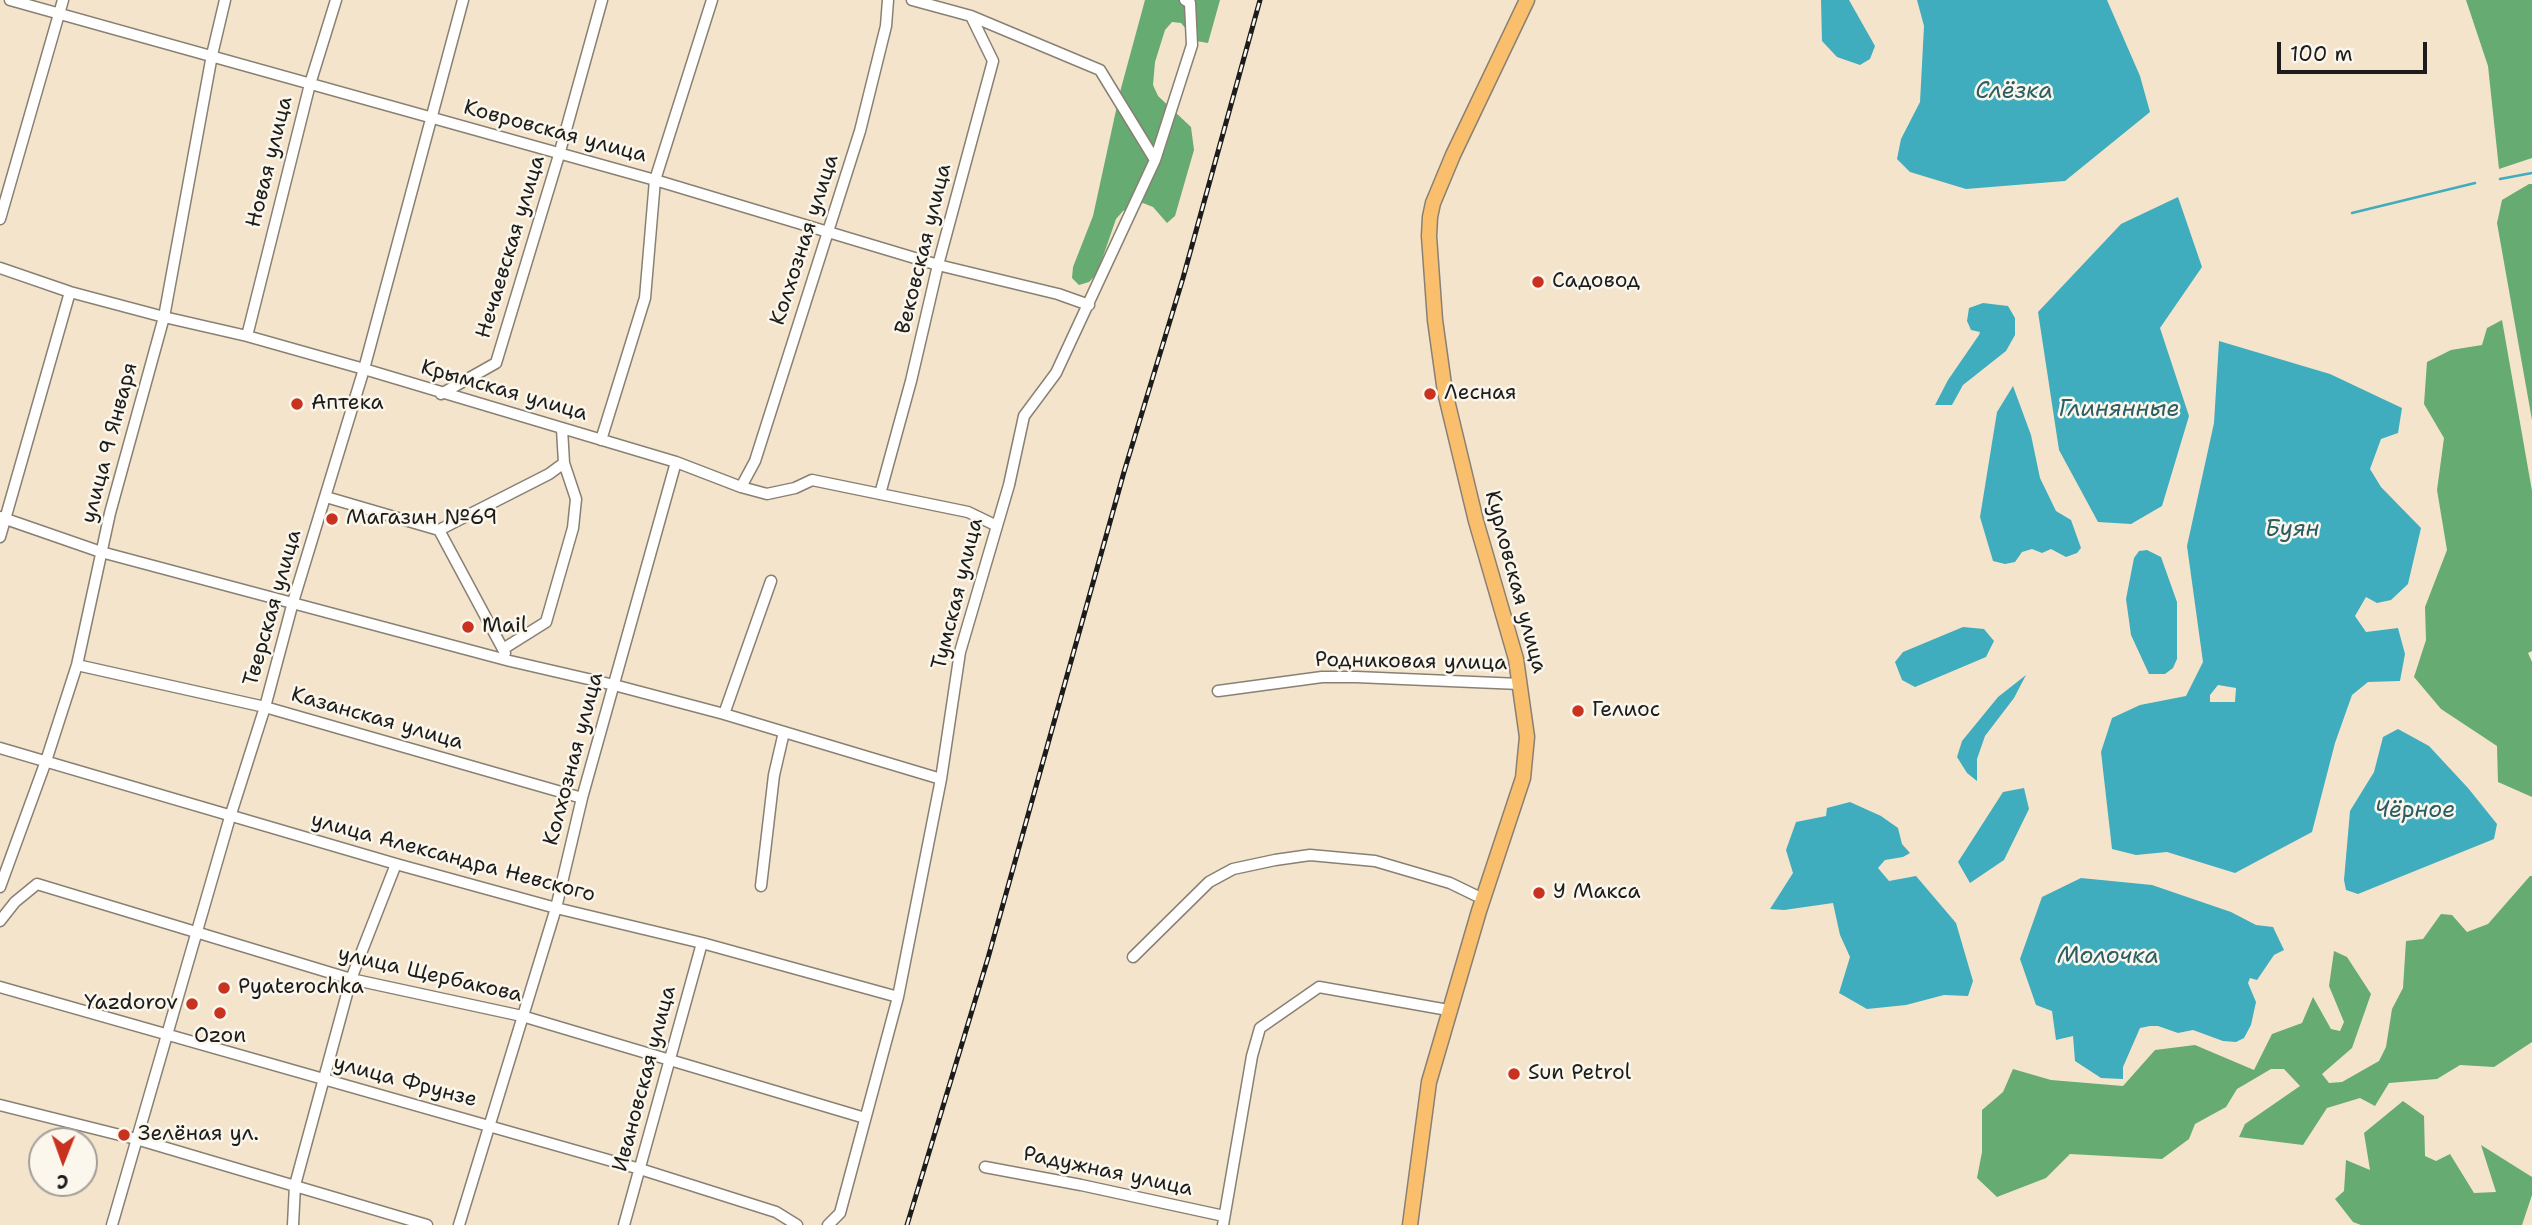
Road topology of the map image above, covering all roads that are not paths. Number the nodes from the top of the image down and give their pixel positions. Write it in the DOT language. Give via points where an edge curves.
graph roads {
  1 [pos="10,0"];
  2 [pos="63,0"];
  3 [pos="225,0"];
  4 [pos="336,0"];
  5 [pos="463,0"];
  6 [pos="602,0"];
  7 [pos="712,0"];
  8 [pos="888,0"];
  9 [pos="912,0"];
  10 [pos="1185,0"];
  11 [pos="1527,0"];
  12 [pos="60,13"];
  13 [pos="971,16"];
  14 [pos="212,55"];
  15 [pos="310,84"];
  16 [pos="432,118"];
  17 [pos="559,155"];
  18 [pos="1155,160"];
  19 [pos="655,180"];
  20 [pos="0,219"];
  21 [pos="828,230"];
  22 [pos="938,265"];
  23 [pos="0,268"];
  24 [pos="71,292"];
  25 [pos="1089,305"];
  26 [pos="164,317"];
  27 [pos="247,335"];
  28 [pos="364,369"];
  29 [pos="441,394"];
  30 [pos="562,429"];
  31 [pos="601,440"];
  32 [pos="676,462"];
  33 [pos="564,463"];
  34 [pos="741,487"];
  35 [pos="880,494"];
  36 [pos="327,497"];
  37 [pos="3,518"];
  38 [pos="995,525"];
  39 [pos="439,530"];
  40 [pos="0,537"];
  41 [pos="101,552"];
  42 [pos="771,581"];
  43 [pos="293,602"];
  44 [pos="503,649"];
  45 [pos="510,662"];
  46 [pos="77,665"];
  47 [pos="1520,684"];
  48 [pos="614,685"];
  49 [pos="1218,691"];
  50 [pos="265,707"];
  51 [pos="724,714"];
  52 [pos="784,732"];
  53 [pos="0,748"];
  54 [pos="46,761"];
  55 [pos="941,779"];
  56 [pos="582,798"];
  57 [pos="230,817"];
  58 [pos="396,864"];
  59 [pos="761,886"];
  60 [pos="0,887"];
  61 [pos="1483,898"];
  62 [pos="556,908"];
  63 [pos="0,921"];
  64 [pos="199,931"];
  65 [pos="702,943"];
  66 [pos="1133,957"];
  67 [pos="351,979"];
  68 [pos="0,987"];
  69 [pos="898,997"];
  70 [pos="1448,1010"];
  71 [pos="522,1016"];
  72 [pos="167,1033"];
  73 [pos="671,1060"];
  74 [pos="324,1080"];
  75 [pos="0,1105"];
  76 [pos="865,1118"];
  77 [pos="488,1124"];
  78 [pos="136,1139"];
  79 [pos="985,1167"];
  80 [pos="640,1169"];
  81 [pos="295,1185"];
  82 [pos="1223,1221"];
  83 [pos="112,1225"];
  84 [pos="293,1225"];
  85 [pos="427,1225"];
  86 [pos="459,1225"];
  87 [pos="624,1225"];
  88 [pos="797,1225"];
  89 [pos="828,1225"];
  90 [pos="1410,1225"];
  1 -- 12 [label="street, Ковровская улица"];
  2 -- 12 [label="street"];
  3 -- 14 [label="street, улица 9 Января"];
  4 -- 15 [label="street, Новая улица"];
  5 -- 16 [label="street, Тверская улица"];
  6 -- 17 [label="street, Нечаевская улица"];
  7 -- 19 [label="street"];
  8 -- 21 [label="street, Колхозная улица" via="860,131"];
  9 -- 13 [label="street"];
  10 -- 18 [label="street, Тумская улица" via="1191,3 1192,45"];
  11 -- 47 [label="main road, Курловская улица" via="1433,203 1429,236 1445,392"];
  12 -- 14 [label="street, Ковровская улица"];
  12 -- 20 [label="street"];
  13 -- 18 [label="street" via="1100,70"];
  13 -- 22 [label="street, Вековская улица" via="993,61"];
  14 -- 15 [label="street, Ковровская улица"];
  14 -- 26 [label="street, улица 9 Января"];
  15 -- 16 [label="street, Ковровская улица"];
  15 -- 27 [label="street, Новая улица"];
  16 -- 17 [label="street, Ковровская улица"];
  16 -- 28 [label="street, Тверская улица"];
  17 -- 19 [label="street, Ковровская улица"];
  17 -- 29 [label="street, Нечаевская улица" via="496,363"];
  18 -- 25 [label="street, Тумская улица"];
  19 -- 21 [label="street, Ковровская улица"];
  19 -- 31 [label="street" via="645,298"];
  21 -- 22 [label="street, Ковровская улица"];
  21 -- 34 [label="street, Колхозная улица" via="755,461"];
  22 -- 25 [label="street, Ковровская улица"];
  22 -- 35 [label="street, Вековская улица"];
  23 -- 24 [label="street, Крымская улица"];
  24 -- 26 [label="street, Крымская улица"];
  24 -- 37 [label="street"];
  25 -- 38 [label="street, Тумская улица" via="1056,373 1024,416"];
  26 -- 27 [label="street, Крымская улица"];
  26 -- 41 [label="street, улица 9 Января"];
  27 -- 28 [label="street, Крымская улица"];
  28 -- 29 [label="street, Крымская улица"];
  28 -- 36 [label="street, Тверская улица"];
  29 -- 30 [label="street, Крымская улица"];
  30 -- 31 [label="street, Крымская улица"];
  30 -- 33 [label="street"];
  31 -- 32 [label="street, Крымская улица"];
  32 -- 34 [label="street, Крымская улица"];
  32 -- 48 [label="street, Колхозная улица"];
  33 -- 39 [label="street"];
  33 -- 44 [label="street" via="576,499 573,528 546,622"];
  34 -- 35 [label="street, Крымская улица" via="767,494 812,480"];
  35 -- 38 [label="street, Крымская улица" via="968,512"];
  36 -- 39 [label="street"];
  36 -- 43 [label="street, Тверская улица"];
  37 -- 40 [label="street"];
  37 -- 41 [label="street"];
  38 -- 55 [label="street, Тумская улица" via="960,652"];
  39 -- 44 [label="street"];
  41 -- 43 [label="street"];
  41 -- 46 [label="street, улица 9 Января"];
  42 -- 51 [label="street"];
  43 -- 45 [label="street"];
  43 -- 50 [label="street, Тверская улица"];
  44 -- 45 [label="street"];
  45 -- 48 [label="street"];
  46 -- 50 [label="street, Казанская улица"];
  46 -- 54 [label="street, улица 9 Января"];
  47 -- 49 [label="street, Родниковая улица" via="1322,677"];
  47 -- 61 [label="main road, Курловская улица" via="1527,737 1523,778"];
  48 -- 51 [label="street"];
  48 -- 56 [label="street, Колхозная улица"];
  50 -- 56 [label="street, Казанская улица"];
  50 -- 57 [label="street, Тверская улица"];
  51 -- 52 [label="street"];
  52 -- 55 [label="street"];
  52 -- 59 [label="street" via="774,775"];
  53 -- 54 [label="street, улица Александра Невского"];
  54 -- 57 [label="street, улица Александра Невского"];
  54 -- 60 [label="street, улица 9 Января"];
  55 -- 69 [label="street, Тумская улица"];
  56 -- 62 [label="street, Колхозная улица"];
  57 -- 58 [label="street, улица Александра Невского"];
  57 -- 64 [label="street, Тверская улица"];
  58 -- 62 [label="street, улица Александра Невского"];
  58 -- 67 [label="street"];
  61 -- 66 [label="street" via="1375,861 1310,855 1275,860 1233,869 1209,882"];
  61 -- 70 [label="main road, Курловская улица"];
  62 -- 65 [label="street, улица Александра Невского"];
  62 -- 71 [label="street, Колхозная улица"];
  63 -- 64 [label="street, улица Щербакова" via="37,884"];
  64 -- 67 [label="street, улица Щербакова"];
  64 -- 72 [label="street, Тверская улица"];
  65 -- 69 [label="street, улица Александра Невского"];
  65 -- 73 [label="street, Ивановская улица"];
  67 -- 71 [label="street, улица Щербакова"];
  67 -- 74 [label="street"];
  68 -- 72 [label="street, улица Фрунзе"];
  69 -- 76 [label="street, Тумская улица"];
  70 -- 82 [label="street" via="1319,987 1260,1028"];
  70 -- 90 [label="main road, Курловская улица" via="1425,1098"];
  71 -- 73 [label="street, улица Щербакова"];
  71 -- 77 [label="street, Колхозная улица"];
  72 -- 74 [label="street, улица Фрунзе"];
  72 -- 78 [label="street, Тверская улица"];
  73 -- 76 [label="street, улица Щербакова"];
  73 -- 80 [label="street, Ивановская улица"];
  74 -- 77 [label="street, улица Фрунзе"];
  74 -- 81 [label="street"];
  75 -- 78 [label="street"];
  76 -- 89 [label="street, Тумская улица" via="840,1213"];
  77 -- 80 [label="street, улица Фрунзе"];
  77 -- 86 [label="street, Колхозная улица"];
  78 -- 81 [label="street"];
  78 -- 83 [label="street, Тверская улица"];
  79 -- 82 [label="street, Радужная улица" via="1081,1185"];
  80 -- 87 [label="street, Ивановская улица"];
  80 -- 88 [label="street, улица Фрунзе" via="775,1212"];
  81 -- 84 [label="street"];
  81 -- 85 [label="street"];
}
